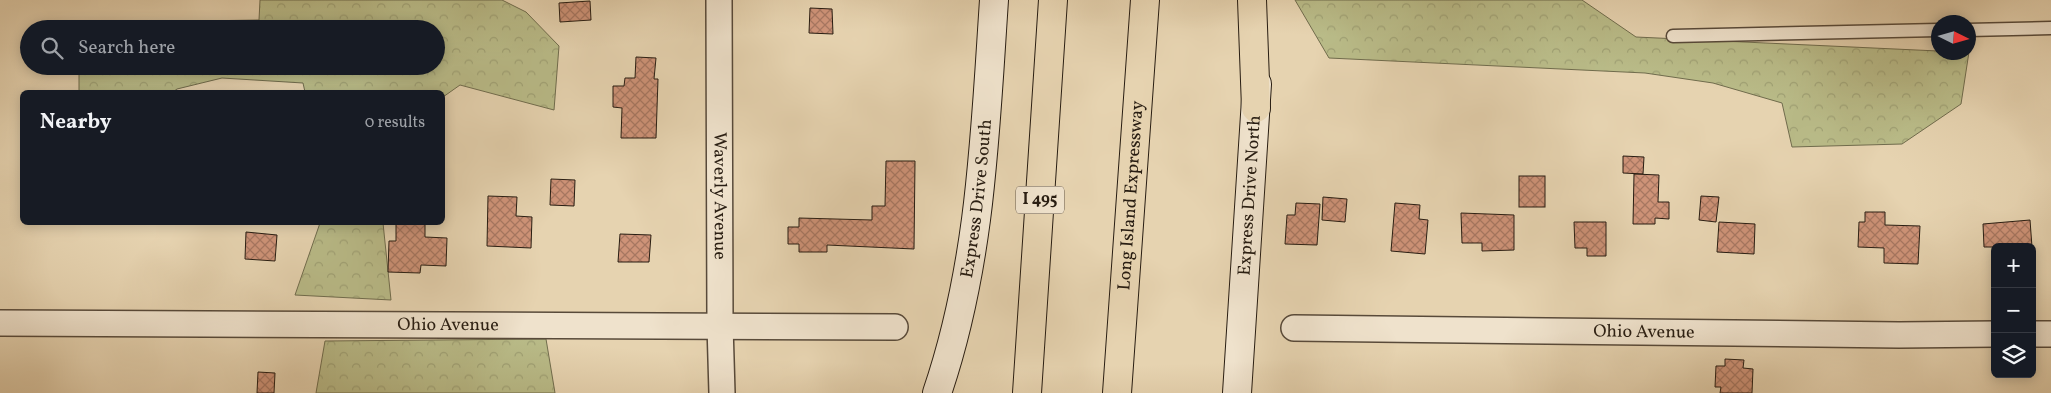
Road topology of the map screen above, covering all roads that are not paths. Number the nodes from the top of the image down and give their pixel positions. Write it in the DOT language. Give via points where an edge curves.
graph roads {
  1 [pos="719,0"];
  2 [pos="994,0"];
  3 [pos="1053,0"];
  4 [pos="1145,0"];
  5 [pos="1252,0"];
  6 [pos="1263,0"];
  7 [pos="2051,28"];
  8 [pos="1931,30"];
  9 [pos="1976,30"];
  10 [pos="1673,36"];
  11 [pos="1256,108"];
  12 [pos="0,323"];
  13 [pos="720,325"];
  14 [pos="895,327"];
  15 [pos="1294,328"];
  16 [pos="1991,334"];
  17 [pos="2036,334"];
  18 [pos="2051,334"];
  19 [pos="722,393"];
  20 [pos="937,393"];
  21 [pos="1027,393"];
  22 [pos="1117,393"];
  23 [pos="1237,393"];
  1 -- 13 [label="street, Waverly Avenue"];
  2 -- 20 [label="main road, Express Drive South" via="976,227 959,314"];
  3 -- 21 [label="highway, I 495"];
  4 -- 22 [label="highway, Long Island Expressway"];
  5 -- 11 [label="highway"];
  6 -- 11 [label="main road, Express Drive North"];
  7 -- 9 [label="lane"];
  8 -- 10 [label="lane"];
  11 -- 23 [label="main road, Express Drive North"];
  12 -- 13 [label="street, Ohio Avenue"];
  13 -- 14 [label="street, Ohio Avenue"];
  13 -- 19 [label="street, Waverly Avenue"];
  15 -- 16 [label="street, Ohio Avenue"];
  17 -- 18 [label="street"];
}
